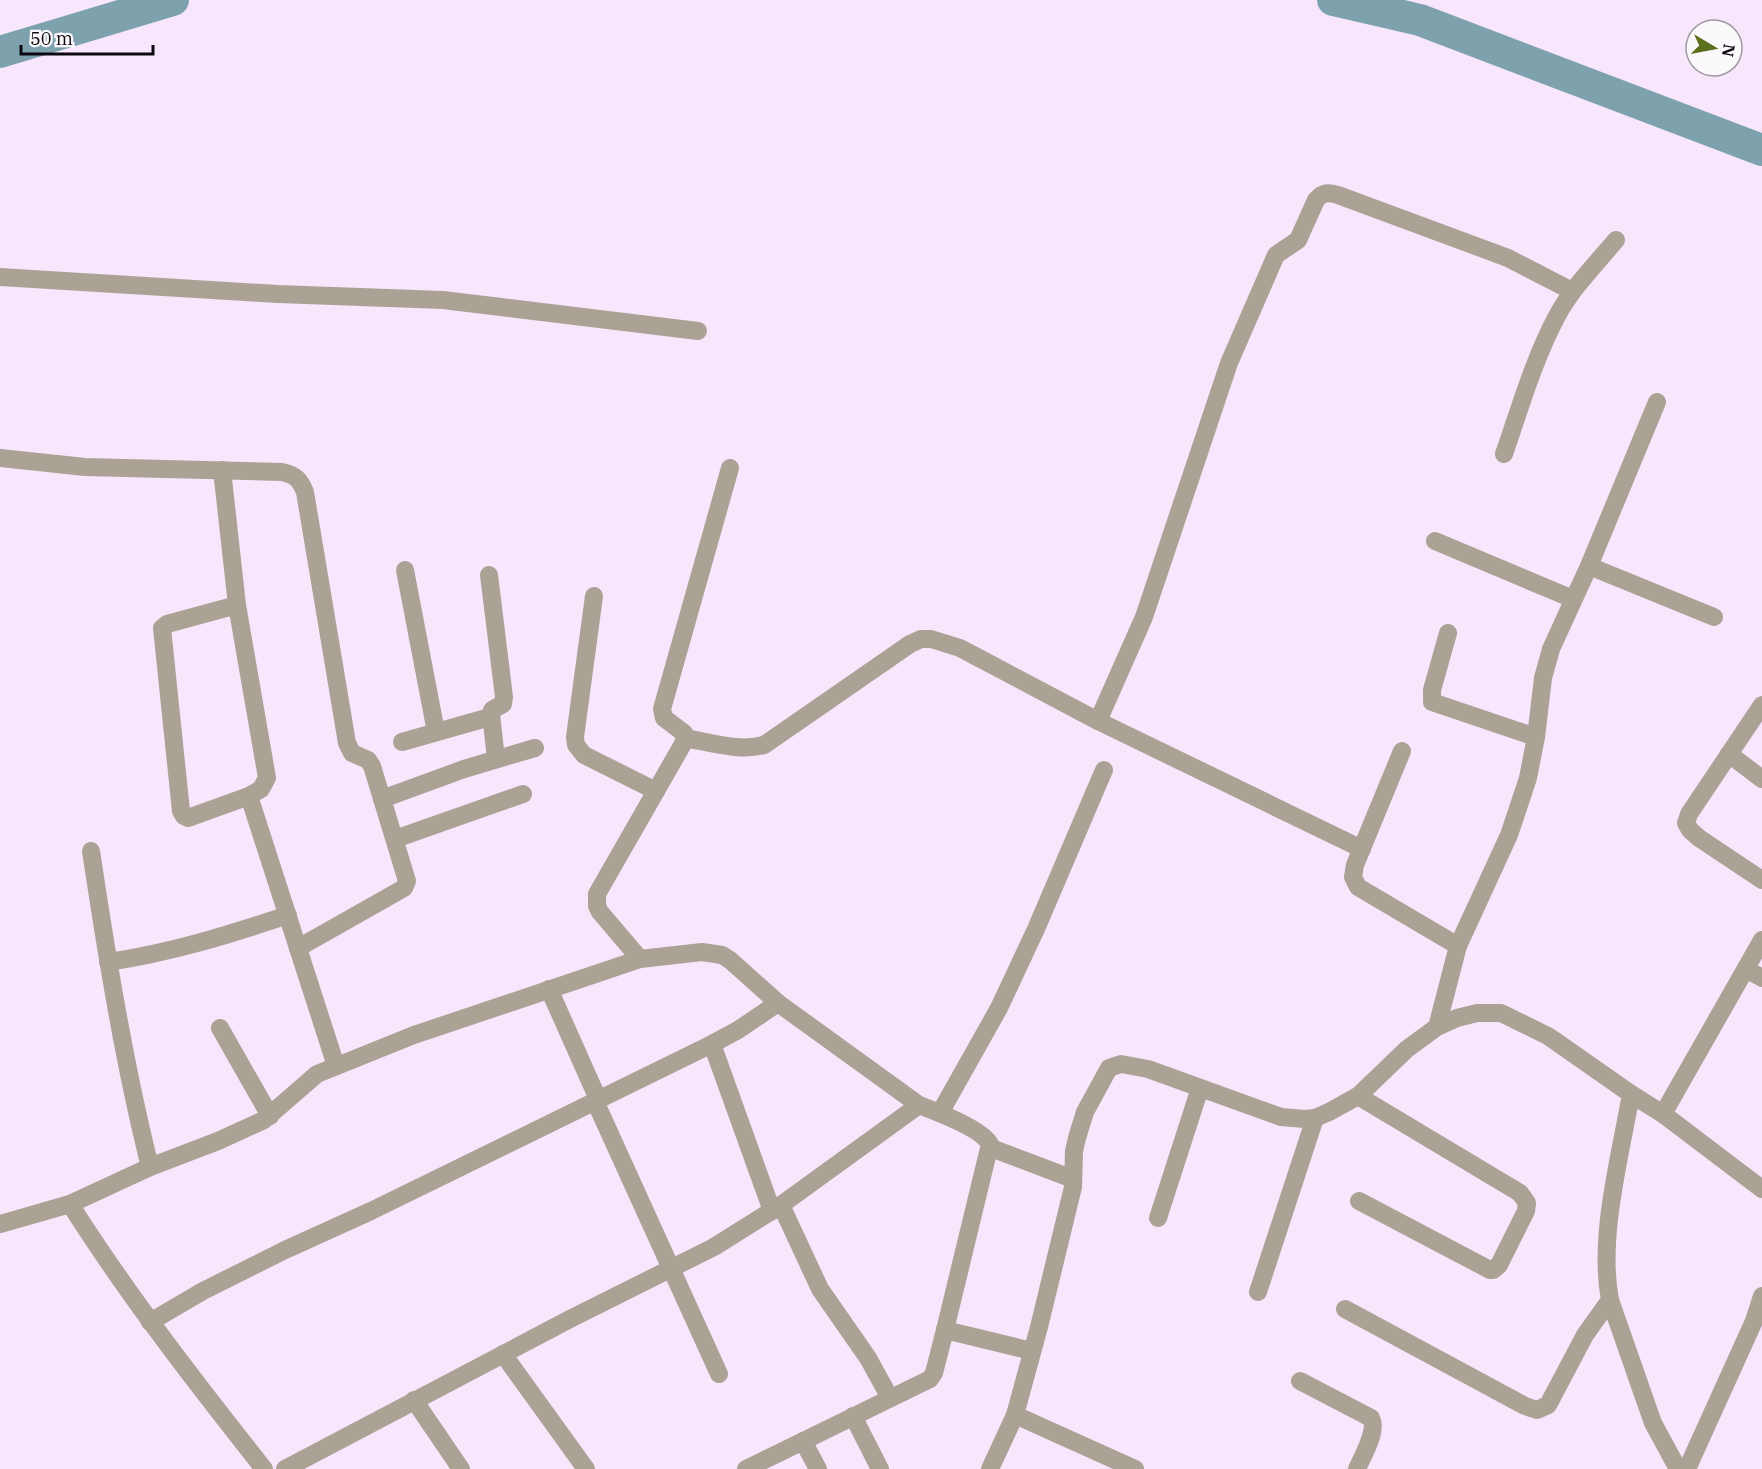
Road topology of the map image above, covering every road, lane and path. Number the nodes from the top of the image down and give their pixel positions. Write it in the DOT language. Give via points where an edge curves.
graph roads {
  1 [pos="1616,240"];
  2 [pos="0,277"];
  3 [pos="1572,291"];
  4 [pos="698,331"];
  5 [pos="1658,402"];
  6 [pos="1504,454"];
  7 [pos="0,458"];
  8 [pos="730,468"];
  9 [pos="222,470"];
  10 [pos="1435,541"];
  11 [pos="1589,566"];
  12 [pos="405,570"];
  13 [pos="489,575"];
  14 [pos="594,597"];
  15 [pos="1573,599"];
  16 [pos="237,605"];
  17 [pos="1714,617"];
  18 [pos="1448,633"];
  19 [pos="1762,705"];
  20 [pos="490,717"];
  21 [pos="1098,721"];
  22 [pos="436,732"];
  23 [pos="1536,736"];
  24 [pos="684,738"];
  25 [pos="402,742"];
  26 [pos="536,748"];
  27 [pos="1402,751"];
  28 [pos="1729,754"];
  29 [pos="496,759"];
  30 [pos="1104,770"];
  31 [pos="1762,779"];
  32 [pos="656,791"];
  33 [pos="523,794"];
  34 [pos="249,796"];
  35 [pos="382,799"];
  36 [pos="395,839"];
  37 [pos="1362,849"];
  38 [pos="91,851"];
  39 [pos="1762,880"];
  40 [pos="288,915"];
  41 [pos="1762,940"];
  42 [pos="1458,946"];
  43 [pos="298,948"];
  44 [pos="640,960"];
  45 [pos="108,962"];
  46 [pos="1746,969"];
  47 [pos="1762,978"];
  48 [pos="549,989"];
  49 [pos="778,1003"];
  50 [pos="1437,1027"];
  51 [pos="220,1028"];
  52 [pos="711,1044"];
  53 [pos="336,1066"];
  54 [pos="1200,1088"];
  55 [pos="1631,1094"];
  56 [pos="1358,1096"];
  57 [pos="596,1100"];
  58 [pos="919,1105"];
  59 [pos="940,1113"];
  60 [pos="1663,1114"];
  61 [pos="270,1116"];
  62 [pos="1315,1118"];
  63 [pos="991,1148"];
  64 [pos="150,1167"];
  65 [pos="1073,1179"];
  66 [pos="1762,1189"];
  67 [pos="1359,1201"];
  68 [pos="70,1204"];
  69 [pos="777,1208"];
  70 [pos="1158,1218"];
  71 [pos="0,1224"];
  72 [pos="670,1270"];
  73 [pos="1258,1292"];
  74 [pos="1762,1296"];
  75 [pos="1610,1300"];
  76 [pos="1345,1309"];
  77 [pos="150,1322"];
  78 [pos="945,1330"];
  79 [pos="1032,1351"];
  80 [pos="503,1354"];
  81 [pos="719,1374"];
  82 [pos="1300,1381"];
  83 [pos="891,1398"];
  84 [pos="414,1400"];
  85 [pos="1015,1415"];
  86 [pos="853,1416"];
  87 [pos="803,1441"];
  88 [pos="264,1469"];
  89 [pos="285,1469"];
  90 [pos="461,1469"];
  91 [pos="586,1469"];
  92 [pos="746,1469"];
  93 [pos="818,1469"];
  94 [pos="880,1469"];
  95 [pos="990,1469"];
  96 [pos="1135,1469"];
  97 [pos="1357,1469"];
  98 [pos="1678,1469"];
  99 [pos="1687,1469"];
  1 -- 3 [label="street"];
  2 -- 4 [label="street" via="442,300"];
  3 -- 6 [label="street" via="1546,337"];
  3 -- 21 [label="street" via="1508,258 1338,195 1321,195 1298,240 1276,255 1229,363 1144,617"];
  5 -- 11 [label="street"];
  7 -- 9 [label="street" via="85,467"];
  8 -- 24 [label="street" via="663,702 664,718 682,731"];
  9 -- 16 [label="street"];
  9 -- 35 [label="street" via="282,472 302,483 347,743 352,753 370,762"];
  10 -- 15 [label="street"];
  11 -- 15 [label="street"];
  11 -- 17 [label="street"];
  12 -- 22 [label="street"];
  13 -- 20 [label="street" via="504,697 503,704 492,710"];
  14 -- 32 [label="street" via="576,745 584,755"];
  15 -- 23 [label="street" via="1543,678"];
  16 -- 34 [label="street" via="267,778 261,789"];
  16 -- 34 [label="street" via="162,628 182,814 191,818"];
  18 -- 23 [label="street" via="1431,690 1432,702"];
  19 -- 28 [label="street"];
  20 -- 22 [label="street"];
  20 -- 29 [label="street"];
  21 -- 24 [label="street" via="960,648 921,639 764,745 739,747"];
  21 -- 37 [label="street"];
  22 -- 25 [label="street"];
  23 -- 42 [label="street" via="1528,778 1509,835"];
  24 -- 32 [label="street"];
  26 -- 29 [label="street"];
  27 -- 37 [label="street"];
  28 -- 31 [label="street"];
  28 -- 39 [label="street" via="1686,823 1699,838"];
  29 -- 35 [label="street"];
  30 -- 59 [label="street" via="999,1008"];
  32 -- 44 [label="street" via="599,888 596,900 600,912"];
  33 -- 36 [label="street"];
  34 -- 40 [label="street"];
  35 -- 36 [label="street"];
  36 -- 43 [label="street" via="407,877 406,886"];
  37 -- 42 [label="street" via="1353,872 1358,887"];
  38 -- 45 [label="street"];
  40 -- 43 [label="street"];
  40 -- 45 [label="street" via="213,940"];
  41 -- 46 [label="street"];
  42 -- 50 [label="street"];
  43 -- 53 [label="street"];
  44 -- 48 [label="street"];
  44 -- 49 [label="street" via="686,953 722,955"];
  45 -- 64 [label="street"];
  46 -- 47 [label="street"];
  46 -- 60 [label="street"];
  48 -- 53 [label="street"];
  48 -- 57 [label="street"];
  49 -- 52 [label="street"];
  49 -- 58 [label="street"];
  50 -- 55 [label="street" via="1477,1013 1501,1013 1548,1036"];
  50 -- 56 [label="street" via="1407,1049"];
  51 -- 61 [label="street"];
  52 -- 57 [label="street"];
  52 -- 69 [label="street"];
  53 -- 61 [label="street" via="304,1084"];
  54 -- 62 [label="street" via="1281,1117"];
  54 -- 65 [label="street" via="1148,1069 1121,1064 1109,1068 1085,1112 1074,1151"];
  54 -- 70 [label="street"];
  55 -- 60 [label="street"];
  55 -- 75 [label="street" via="1607,1244"];
  56 -- 62 [label="street"];
  56 -- 67 [label="street" via="1520,1193 1527,1203 1499,1265 1490,1270"];
  57 -- 72 [label="street"];
  57 -- 77 [label="street" via="264,1260"];
  58 -- 59 [label="street"];
  58 -- 69 [label="street"];
  59 -- 63 [label="street" via="988,1139"];
  60 -- 66 [label="street"];
  61 -- 64 [label="street"];
  62 -- 73 [label="street"];
  63 -- 65 [label="street"];
  63 -- 78 [label="street"];
  64 -- 68 [label="street"];
  65 -- 79 [label="street"];
  68 -- 71 [label="street"];
  68 -- 77 [label="street"];
  69 -- 72 [label="street"];
  69 -- 83 [label="street" via="820,1288"];
  72 -- 80 [label="street"];
  72 -- 81 [label="street"];
  74 -- 99 [label="street"];
  75 -- 76 [label="street" via="1585,1335 1548,1405 1537,1410"];
  75 -- 98 [label="street" via="1653,1423"];
  77 -- 88 [label="street"];
  78 -- 79 [label="street"];
  78 -- 83 [label="street" via="930,1379"];
  79 -- 85 [label="street"];
  80 -- 84 [label="street"];
  80 -- 91 [label="street"];
  82 -- 97 [label="street" via="1373,1421"];
  83 -- 86 [label="street"];
  84 -- 89 [label="street"];
  84 -- 90 [label="street"];
  85 -- 95 [label="street"];
  85 -- 96 [label="street"];
  86 -- 87 [label="street"];
  86 -- 94 [label="street"];
  87 -- 92 [label="street"];
  87 -- 93 [label="street"];
}
